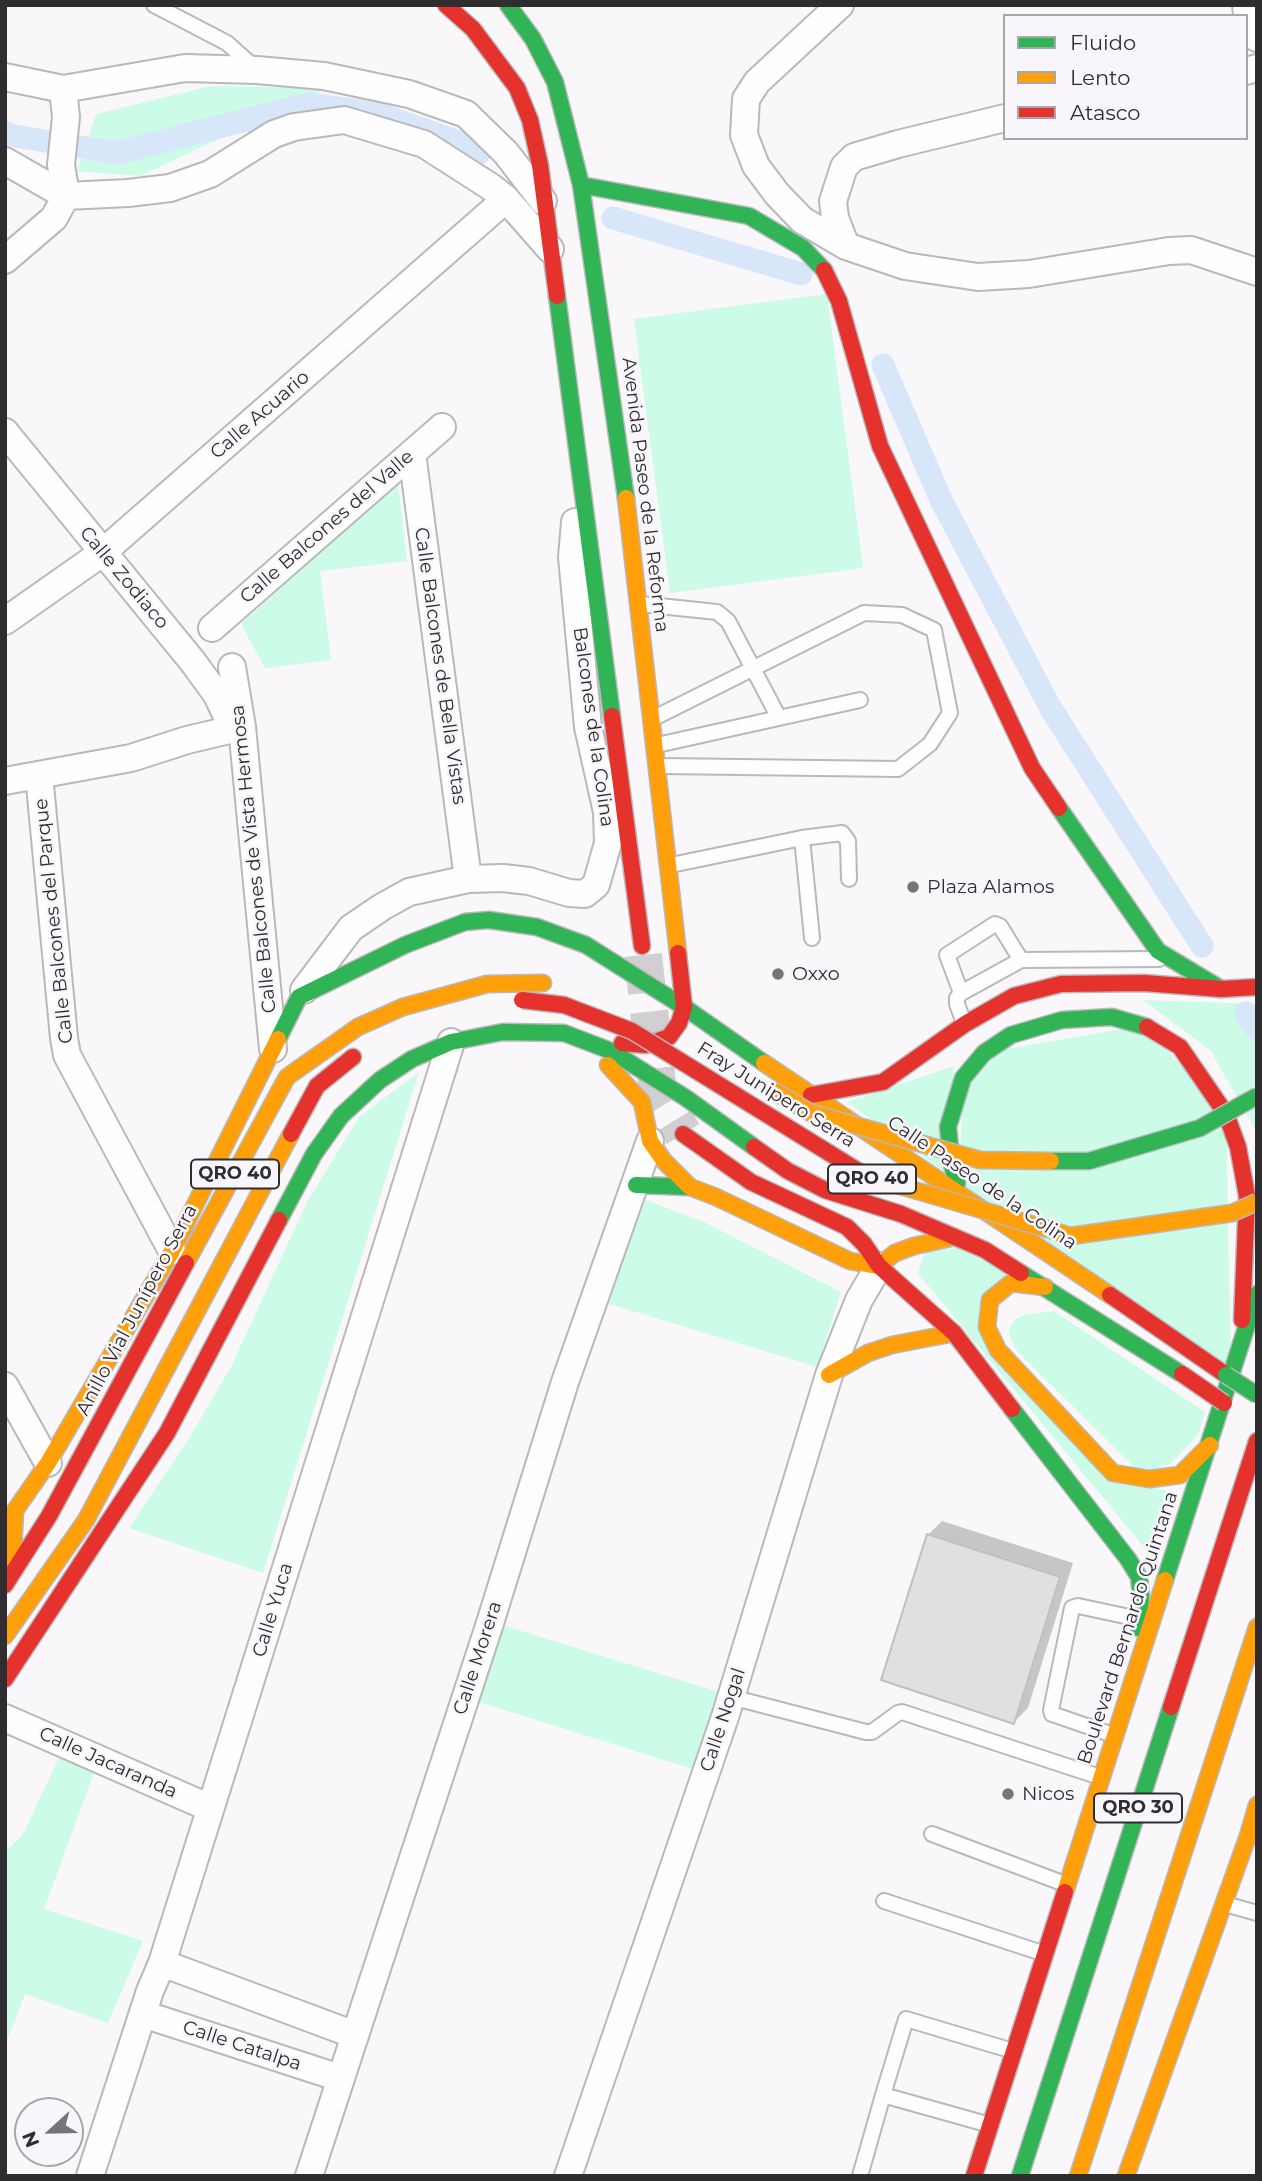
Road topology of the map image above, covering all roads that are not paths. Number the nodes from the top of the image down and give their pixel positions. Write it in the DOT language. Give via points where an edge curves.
graph roads {
  1 [pos="154,5"];
  2 [pos="446,5"];
  3 [pos="508,5"];
  4 [pos="840,5"];
  5 [pos="1246,5"];
  6 [pos="1257,38"];
  7 [pos="257,69"];
  8 [pos="5,77"];
  9 [pos="63,89"];
  10 [pos="1003,119"];
  11 [pos="5,161"];
  12 [pos="581,185"];
  13 [pos="66,196"];
  14 [pos="506,200"];
  15 [pos="544,203"];
  16 [pos="563,238"];
  17 [pos="846,246"];
  18 [pos="5,260"];
  19 [pos="1257,272"];
  20 [pos="613,401"];
  21 [pos="442,427"];
  22 [pos="5,432"];
  23 [pos="618,435"];
  24 [pos="577,441"];
  25 [pos="412,453"];
  26 [pos="580,472"];
  27 [pos="102,553"];
  28 [pos="639,604"];
  29 [pos="5,621"];
  30 [pos="212,628"];
  31 [pos="232,667"];
  32 [pos="754,668"];
  33 [pos="860,700"];
  34 [pos="653,718"];
  35 [pos="779,718"];
  36 [pos="238,728"];
  37 [pos="656,746"];
  38 [pos="658,766"];
  39 [pos="40,775"];
  40 [pos="5,781"];
  41 [pos="802,838"];
  42 [pos="669,865"];
  43 [pos="468,879"];
  44 [pos="849,879"];
  45 [pos="812,938"];
  46 [pos="586,945"];
  47 [pos="642,946"];
  48 [pos="1171,959"];
  49 [pos="1021,960"];
  50 [pos="549,985"];
  51 [pos="1257,987"];
  52 [pos="623,988"];
  53 [pos="1221,989"];
  54 [pos="961,993"];
  55 [pos="299,997"];
  56 [pos="516,1002"];
  57 [pos="684,1007"];
  58 [pos="621,1011"];
  59 [pos="663,1024"];
  60 [pos="965,1024"];
  61 [pos="564,1033"];
  62 [pos="686,1037"];
  63 [pos="451,1042"];
  64 [pos="363,1049"];
  65 [pos="700,1049"];
  66 [pos="273,1051"];
  67 [pos="811,1095"];
  68 [pos="1257,1096"];
  69 [pos="663,1097"];
  70 [pos="683,1134"];
  71 [pos="650,1141"];
  72 [pos="636,1185"];
  73 [pos="690,1187"];
  74 [pos="960,1192"];
  75 [pos="1257,1202"];
  76 [pos="848,1227"];
  77 [pos="874,1230"];
  78 [pos="901,1232"];
  79 [pos="955,1237"];
  80 [pos="172,1251"];
  81 [pos="879,1266"];
  82 [pos="1045,1287"];
  83 [pos="1257,1294"];
  84 [pos="954,1333"];
  85 [pos="1240,1347"];
  86 [pos="829,1375"];
  87 [pos="5,1386"];
  88 [pos="1257,1395"];
  89 [pos="1235,1411"];
  90 [pos="1257,1441"];
  91 [pos="1211,1443"];
  92 [pos="48,1463"];
  93 [pos="15,1511"];
  94 [pos="5,1525"];
  95 [pos="7,1581"];
  96 [pos="1140,1619"];
  97 [pos="1257,1627"];
  98 [pos="5,1636"];
  99 [pos="1135,1671"];
  100 [pos="5,1679"];
  101 [pos="731,1698"];
  102 [pos="5,1718"];
  103 [pos="1114,1736"];
  104 [pos="1101,1778"];
  105 [pos="1257,1805"];
  106 [pos="210,1808"];
  107 [pos="1252,1831"];
  108 [pos="932,1833"];
  109 [pos="1240,1858"];
  110 [pos="1257,1863"];
  111 [pos="1066,1885"];
  112 [pos="884,1901"];
  113 [pos="1223,1904"];
  114 [pos="1257,1913"];
  115 [pos="1045,1954"];
  116 [pos="162,1963"];
  117 [pos="143,2014"];
  118 [pos="355,2035"];
  119 [pos="1013,2051"];
  120 [pos="340,2078"];
  121 [pos="883,2095"];
  122 [pos="990,2125"];
  123 [pos="90,2176"];
  124 [pos="309,2176"];
  125 [pos="568,2176"];
  126 [pos="860,2176"];
  127 [pos="974,2176"];
  128 [pos="1020,2176"];
  129 [pos="1078,2176"];
  130 [pos="1126,2176"];
  1 -- 7 [label="lane" via="228,43"];
  2 -- 15 [label="main road" via="472,29 517,88 530,120"];
  3 -- 12 [label="main road, Avenida Paseo de la Reforma" via="533,39 555,82"];
  4 -- 17 [label="street" via="757,82 746,99 744,135 756,166 777,194 802,220"];
  5 -- 6 [label="street"];
  7 -- 9 [label="street" via="185,68"];
  7 -- 15 [label="street" via="324,76 409,93 466,114 506,153"];
  8 -- 9 [label="street"];
  9 -- 13 [label="street" via="66,117 61,165"];
  10 -- 17 [label="street" via="855,157 844,167 833,201"];
  11 -- 13 [label="street"];
  12 -- 20 [label="main road, Avenida Paseo de la Reforma"];
  12 -- 48 [label="main road" via="749,216 803,248 824,270 839,301 880,446 1032,768 1158,951"];
  13 -- 14 [label="street" via="170,188 210,174 274,134 344,120 424,144"];
  13 -- 18 [label="street" via="54,218"];
  14 -- 16 [label="street"];
  14 -- 27 [label="street, Calle Acuario"];
  15 -- 16 [label="main road"];
  15 -- 16 [label="main road"];
  16 -- 20 [label="main road" via="583,264"];
  16 -- 24 [label="main road"];
  17 -- 19 [label="street" via="905,266 978,277 1192,250"];
  20 -- 23 [label="main road, Avenida Paseo de la Reforma"];
  21 -- 25 [label="street, Calle Balcones del Valle"];
  22 -- 27 [label="street, Calle Zodiaco"];
  23 -- 24 [label="main road" via="600,404 589,406 577,419"];
  23 -- 28 [label="main road, Avenida Paseo de la Reforma"];
  24 -- 26 [label="main road"];
  25 -- 30 [label="street, Calle Balcones del Valle"];
  25 -- 43 [label="street, Calle Balcones de Bella Vistas"];
  26 -- 43 [label="street, Balcones de la Colina" via="572,557 589,727 607,812 602,869 596,885 585,894 528,881"];
  26 -- 47 [label="main road"];
  27 -- 29 [label="street, Calle Acuario"];
  27 -- 36 [label="street, Calle Zodiaco" via="193,662"];
  28 -- 32 [label="lane" via="717,612 728,621"];
  28 -- 34 [label="main road, Avenida Paseo de la Reforma"];
  31 -- 36 [label="street, Calle Balcones de Vista Hermosa"];
  32 -- 34 [label="lane"];
  32 -- 35 [label="lane"];
  32 -- 38 [label="lane" via="864,613 902,615 934,629 950,713 930,744 898,769"];
  33 -- 35 [label="lane"];
  34 -- 37 [label="main road, Avenida Paseo de la Reforma"];
  35 -- 37 [label="lane"];
  36 -- 39 [label="street" via="131,758"];
  36 -- 66 [label="street, Calle Balcones de Vista Hermosa"];
  37 -- 38 [label="main road, Avenida Paseo de la Reforma"];
  38 -- 42 [label="main road, Avenida Paseo de la Reforma"];
  39 -- 40 [label="street"];
  39 -- 80 [label="street, Calle Balcones del Parque" via="67,1055"];
  41 -- 42 [label="lane"];
  41 -- 44 [label="lane" via="842,833 848,841"];
  41 -- 45 [label="lane"];
  42 -- 57 [label="main road, Avenida Paseo de la Reforma"];
  43 -- 55 [label="street, Balcones de la Colina" via="409,892 351,928"];
  46 -- 52 [label="main road" via="620,975"];
  46 -- 55 [label="main road" via="537,927 489,920 465,922 405,945"];
  46 -- 57 [label="main road, Calle Paseo de la Colina"];
  48 -- 49 [label="lane"];
  48 -- 53 [label="main road"];
  49 -- 54 [label="lane"];
  49 -- 54 [label="lane" via="995,924 947,955"];
  50 -- 95 [label="main road, Anillo Vial Junípero Serra / QRO 40" via="487,984 403,1007 358,1027 288,1077 49,1517"];
  51 -- 53 [label="main road"];
  53 -- 60 [label="main road" via="1144,983 1060,984 1014,996"];
  54 -- 60 [label="lane" via="957,1004"];
  55 -- 66 [label="main road"];
  56 -- 75 [label="main road, Fray Junipero Serra / QRO 40, bridge" via="564,1005 632,1031 868,1177 1071,1236 1232,1213"];
  57 -- 61 [label="main road" via="669,1037 646,1045"];
  57 -- 67 [label="main road, Calle Paseo de la Colina"];
  58 -- 61 [label="main road" via="618,1021"];
  59 -- 62 [label="main road, Fray Junipero Serra"];
  60 -- 67 [label="main road" via="883,1082"];
  61 -- 63 [label="main road" via="503,1032"];
  61 -- 69 [label="main road" via="611,1051"];
  61 -- 71 [label="main road" via="597,1054 642,1102"];
  63 -- 100 [label="main road" via="380,1080 341,1116 314,1154 167,1433"];
  63 -- 106 [label="street, Calle Yuca"];
  64 -- 98 [label="main road, QRO 40" via="317,1086 86,1520"];
  65 -- 69 [label="main road" via="689,1053"];
  66 -- 80 [label="main road"];
  67 -- 74 [label="main road, Calle Paseo de la Colina"];
  68 -- 74 [label="main road, Fray Junipero Serra / QRO 40, bridge" via="1200,1128 1090,1161 980,1160 811,1113 763,1085 907,1174"];
  69 -- 71 [label="main road"];
  69 -- 79 [label="main road" via="825,1190"];
  70 -- 76 [label="main road" via="751,1182"];
  71 -- 72 [label="street, Calle Morera"];
  71 -- 73 [label="main road"];
  72 -- 73 [label="main road"];
  72 -- 118 [label="street, Calle Morera" via="565,1382"];
  73 -- 81 [label="main road" via="850,1261"];
  74 -- 85 [label="main road" via="948,1127 963,1078 984,1053 1011,1035 1062,1020 1112,1017 1144,1025 1180,1047 1226,1114 1238,1147 1247,1196"];
  74 -- 88 [label="main road, Calle Paseo de la Colina, bridge"];
  76 -- 77 [label="main road"];
  76 -- 81 [label="main road"];
  78 -- 79 [label="main road"];
  79 -- 81 [label="main road" via="895,1253"];
  79 -- 82 [label="main road"];
  80 -- 92 [label="main road"];
  81 -- 84 [label="main road"];
  81 -- 86 [label="street, Calle Nogal" via="859,1300"];
  82 -- 89 [label="main road, bridge"];
  82 -- 91 [label="main road" via="1011,1283 990,1300 988,1327 998,1349 1113,1473 1149,1479 1180,1475"];
  83 -- 85 [label="main road, Boulevard Bernardo Quintana"];
  84 -- 86 [label="main road" via="892,1345"];
  84 -- 96 [label="main road" via="1128,1559 1139,1577"];
  85 -- 91 [label="main road, Boulevard Bernardo Quintana"];
  86 -- 101 [label="street, Calle Nogal"];
  87 -- 92 [label="street"];
  90 -- 128 [label="main road, QRO 30"];
  91 -- 99 [label="main road, Boulevard Bernardo Quintana"];
  92 -- 93 [label="main road"];
  93 -- 94 [label="main road"];
  93 -- 95 [label="main road"];
  96 -- 99 [label="main road"];
  96 -- 103 [label="lane" via="1072,1608 1052,1714"];
  97 -- 129 [label="main road, QRO 30"];
  99 -- 103 [label="main road, Boulevard Bernardo Quintana"];
  101 -- 104 [label="lane" via="866,1732 902,1713"];
  101 -- 125 [label="street, Calle Nogal"];
  102 -- 106 [label="street, Calle Jacaranda"];
  103 -- 104 [label="main road, Boulevard Bernardo Quintana"];
  104 -- 111 [label="main road, Boulevard Bernardo Quintana"];
  105 -- 107 [label="main road"];
  106 -- 116 [label="street, Calle Yuca"];
  107 -- 109 [label="main road"];
  108 -- 111 [label="lane"];
  109 -- 110 [label="lane"];
  109 -- 113 [label="main road"];
  111 -- 115 [label="main road, Boulevard Bernardo Quintana"];
  112 -- 115 [label="lane"];
  113 -- 114 [label="lane"];
  113 -- 130 [label="main road"];
  115 -- 119 [label="main road, Boulevard Bernardo Quintana"];
  116 -- 117 [label="street, Calle Yuca"];
  116 -- 118 [label="street"];
  117 -- 120 [label="street, Calle Catalpa"];
  117 -- 123 [label="street, Calle Yuca"];
  118 -- 120 [label="street, Calle Morera"];
  119 -- 121 [label="lane" via="906,2020"];
  119 -- 122 [label="main road, Boulevard Bernardo Quintana"];
  120 -- 124 [label="street, Calle Morera"];
  121 -- 122 [label="lane"];
  121 -- 126 [label="lane"];
  122 -- 127 [label="main road, Boulevard Bernardo Quintana"];
}
